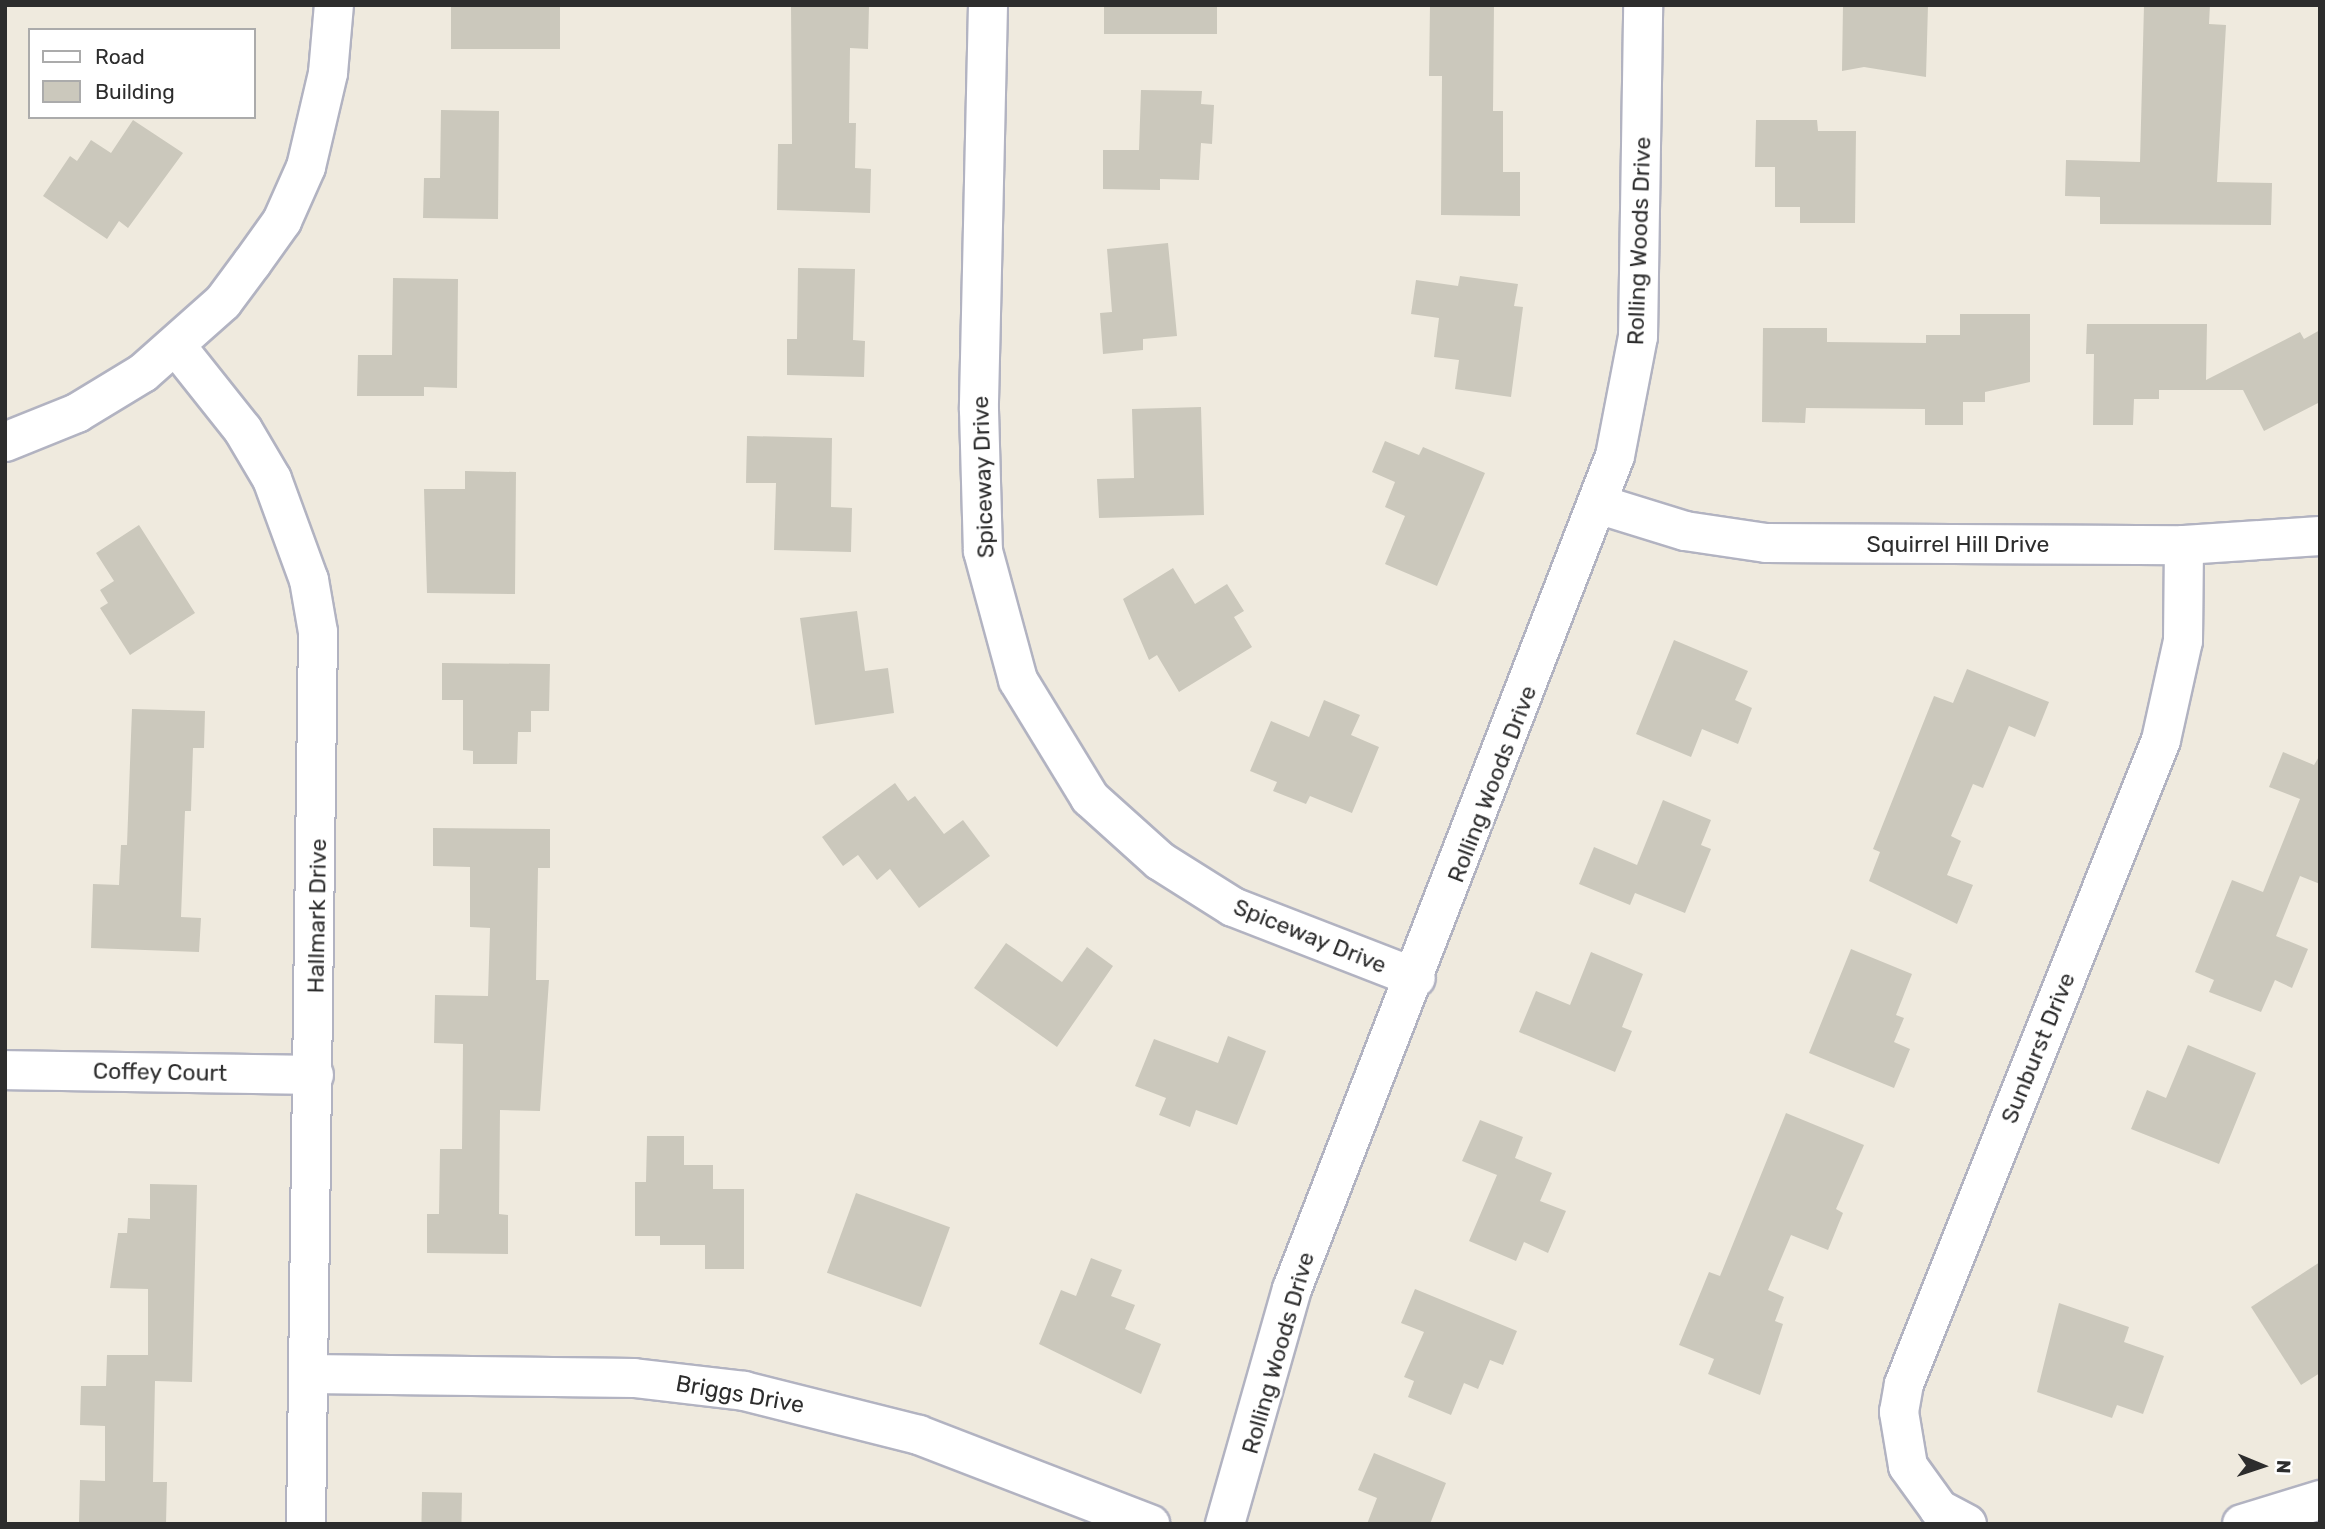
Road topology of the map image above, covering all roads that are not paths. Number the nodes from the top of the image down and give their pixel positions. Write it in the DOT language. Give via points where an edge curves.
graph roads {
  1 [pos="334,5"];
  2 [pos="988,5"];
  3 [pos="1644,10"];
  4 [pos="177,347"];
  5 [pos="5,442"];
  6 [pos="1601,505"];
  7 [pos="2320,536"];
  8 [pos="2184,545"];
  9 [pos="1416,978"];
  10 [pos="5,1070"];
  11 [pos="314,1075"];
  12 [pos="309,1374"];
  13 [pos="2320,1500"];
  14 [pos="306,1524"];
  15 [pos="1150,1524"];
  16 [pos="1225,1524"];
  17 [pos="1967,1524"];
  18 [pos="2242,1524"];
  1 -- 4 [label="street" via="319,123 282,221 223,302"];
  2 -- 9 [label="street, Spiceway Drive" via="979,410 983,551 1018,680 1090,798 1170,868 1233,907"];
  3 -- 6 [label="street, Rolling Woods Drive" via="1638,337"];
  4 -- 5 [label="street" via="110,395"];
  4 -- 11 [label="street, Hallmark Drive" via="243,430 272,479 309,580 322,688"];
  6 -- 8 [label="street, Squirrel Hill Drive" via="1685,531 1766,542"];
  6 -- 9 [label="street, Rolling Woods Drive"];
  7 -- 8 [label="street, Squirrel Hill Drive"];
  8 -- 17 [label="street, Sunburst Drive" via="2183,641 2161,740 1904,1384 1899,1412 1908,1466 1939,1509"];
  9 -- 16 [label="street, Rolling Woods Drive" via="1292,1289"];
  10 -- 11 [label="street, Coffey Court"];
  11 -- 12 [label="street, Hallmark Drive"];
  12 -- 14 [label="street, Hallmark Drive"];
  12 -- 15 [label="street, Briggs Drive" via="634,1378 744,1391 919,1435"];
  13 -- 18 [label="street"];
}
